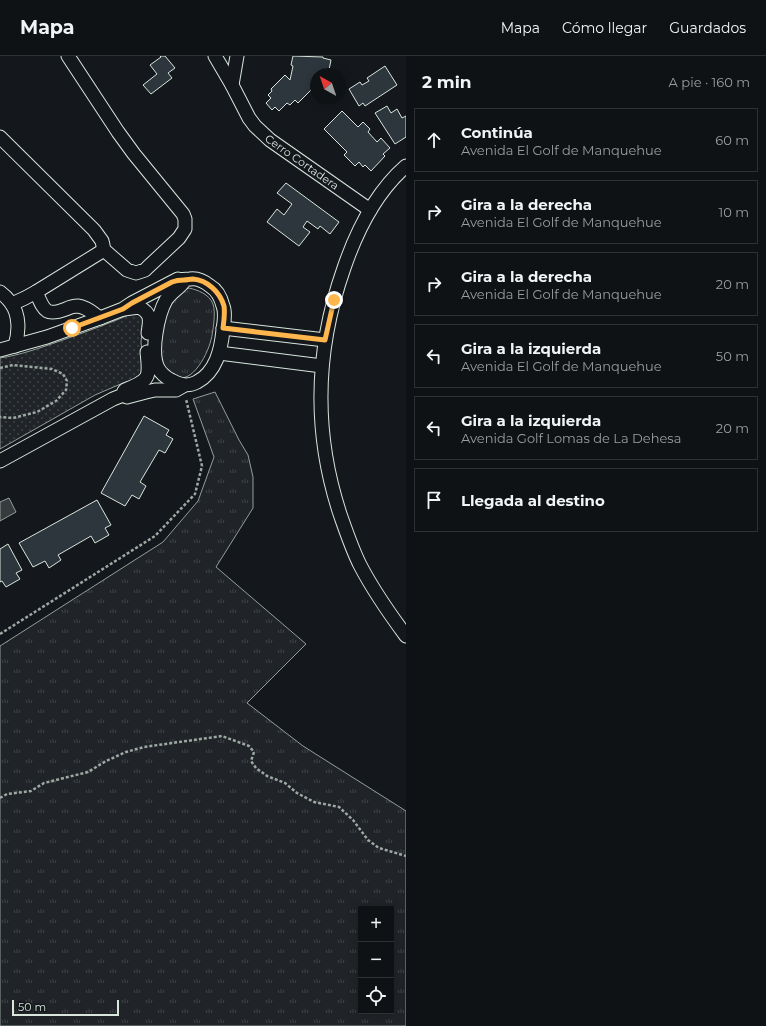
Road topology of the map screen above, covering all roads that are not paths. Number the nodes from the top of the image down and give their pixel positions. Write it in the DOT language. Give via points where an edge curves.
graph roads {
  1 [pos="68,56"];
  2 [pos="215,56"];
  3 [pos="237,56"];
  4 [pos="232,85"];
  5 [pos="0,137"];
  6 [pos="406,166"];
  7 [pos="370,210"];
  8 [pos="104,250"];
  9 [pos="185,280"];
  10 [pos="0,292"];
  11 [pos="36,292"];
  12 [pos="12,304"];
  13 [pos="123,309"];
  14 [pos="100,318"];
  15 [pos="223,328"];
  16 [pos="325,340"];
  17 [pos="15,346"];
  18 [pos="0,350"];
  19 [pos="219,354"];
  20 [pos="322,366"];
  21 [pos="183,386"];
  22 [pos="123,395"];
  23 [pos="0,461"];
  24 [pos="406,636"];
  1 -- 8 [label="street" via="118,132 181,210 185,219 185,229 179,238 148,268 140,272 127,270"];
  2 -- 4 [label="street, Cerro Cortadera"];
  3 -- 4 [label="street"];
  4 -- 7 [label="street, Cerro Cortadera" via="249,118 262,134"];
  5 -- 8 [label="street" via="94,230 102,241"];
  6 -- 7 [label="street" via="385,187"];
  7 -- 16 [label="street" via="357,235 340,280"];
  8 -- 11 [label="street"];
  9 -- 13 [label="street" via="178,279"];
  9 -- 15 [label="street" via="202,281 216,291 224,307"];
  9 -- 21 [label="street" via="171,293 162,307 155,351 158,367 167,378"];
  10 -- 12 [label="street"];
  11 -- 12 [label="street"];
  11 -- 14 [label="street" via="47,311 57,312 80,306"];
  12 -- 17 [label="street" via="18,328"];
  13 -- 14 [label="street"];
  13 -- 22 [label="street" via="139,307 150,317 147,339 148,373 141,383 125,390"];
  14 -- 17 [label="street"];
  15 -- 16 [label="street"];
  15 -- 19 [label="street"];
  16 -- 20 [label="street"];
  17 -- 18 [label="street"];
  19 -- 20 [label="street"];
  19 -- 21 [label="street" via="212,368 202,379"];
  20 -- 24 [label="street" via="322,423 335,499 359,564 376,594"];
  21 -- 22 [label="street" via="176,390 150,391 127,397"];
  22 -- 23 [label="street"];
}
